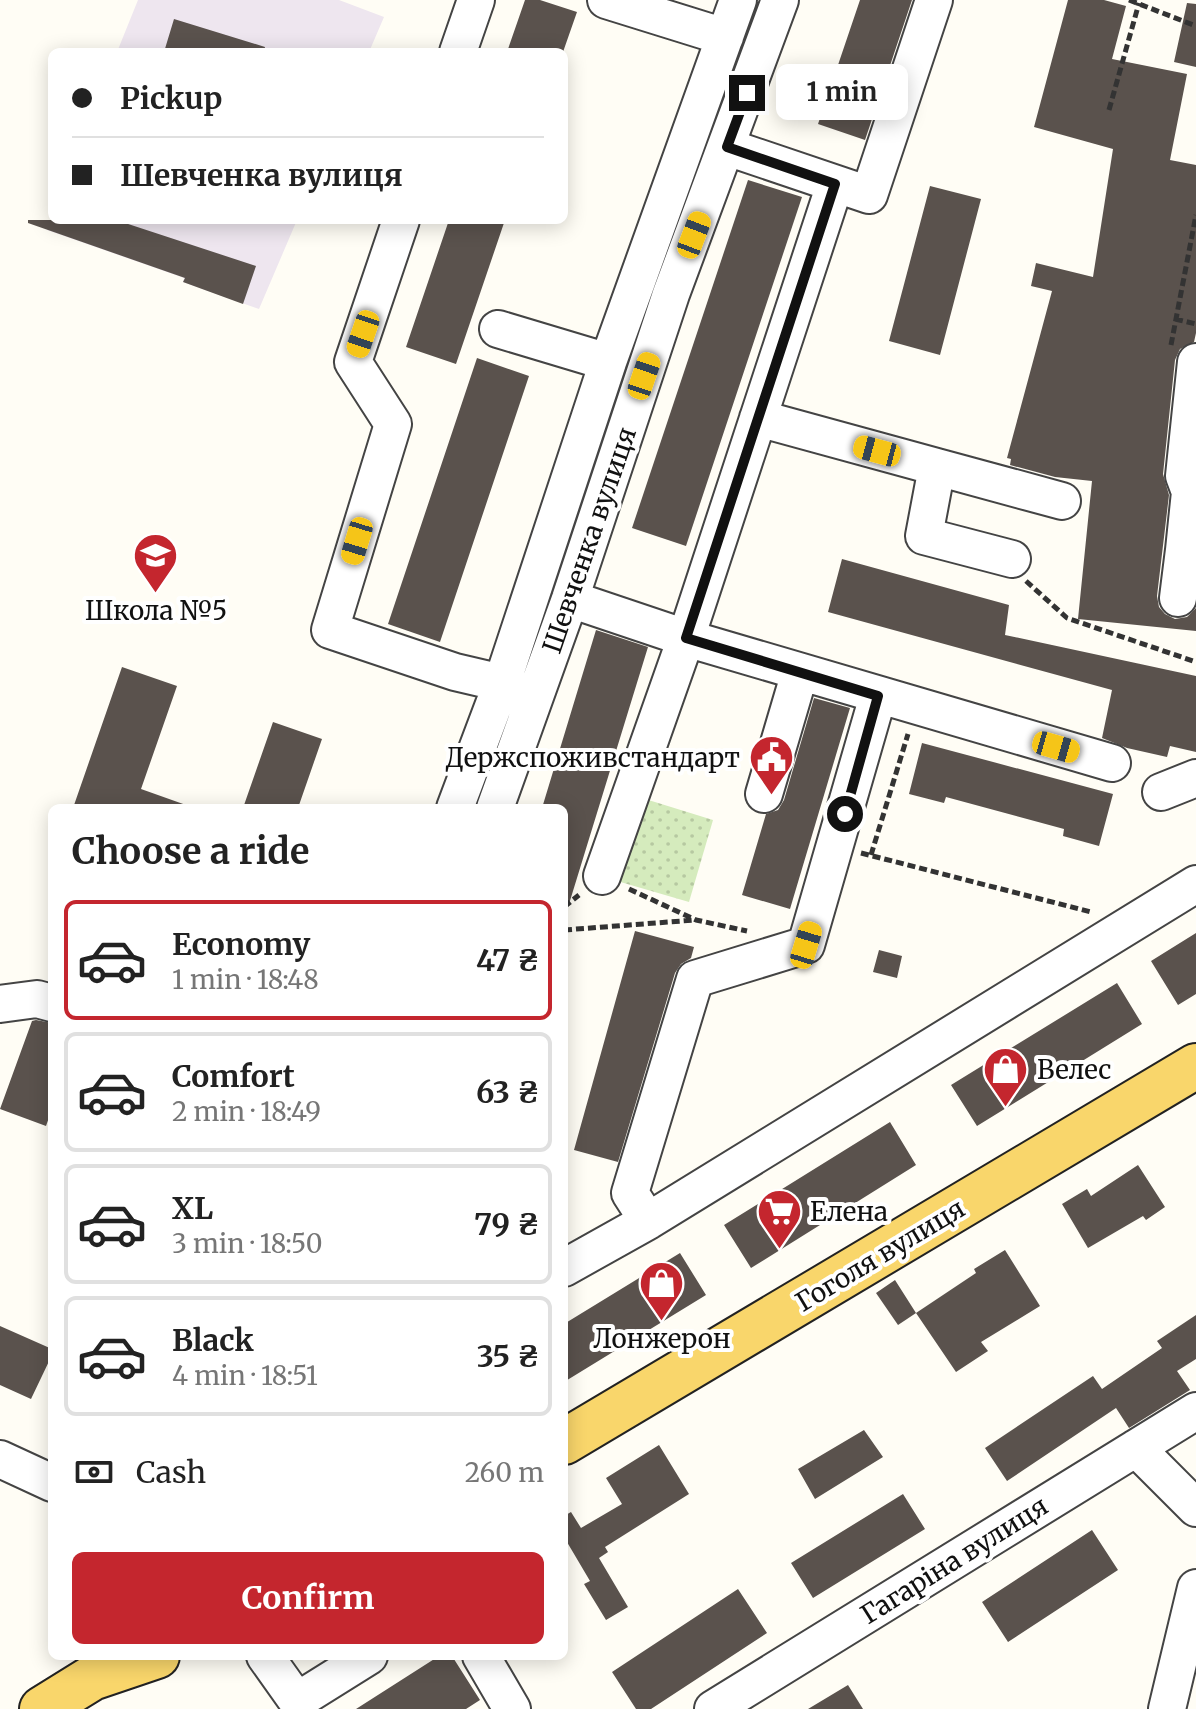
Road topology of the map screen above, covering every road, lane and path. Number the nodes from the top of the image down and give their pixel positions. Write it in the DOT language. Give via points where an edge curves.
graph roads {
  1 [pos="476,0"];
  2 [pos="606,0"];
  3 [pos="738,0"];
  4 [pos="780,0"];
  5 [pos="934,0"];
  6 [pos="1129,0"];
  7 [pos="1139,3"];
  8 [pos="1196,26"];
  9 [pos="725,37"];
  10 [pos="459,48"];
  11 [pos="1109,110"];
  12 [pos="727,147"];
  13 [pos="835,184"];
  14 [pos="1196,215"];
  15 [pos="400,224"];
  16 [pos="1175,319"];
  17 [pos="1196,324"];
  18 [pos="498,329"];
  19 [pos="1182,360"];
  20 [pos="608,362"];
  21 [pos="758,418"];
  22 [pos="937,467"];
  23 [pos="1062,501"];
  24 [pos="1190,551"];
  25 [pos="1004,557"];
  26 [pos="538,573"];
  27 [pos="572,592"];
  28 [pos="1178,598"];
  29 [pos="686,638"];
  30 [pos="1196,662"];
  31 [pos="800,672"];
  32 [pos="502,683"];
  33 [pos="878,696"];
  34 [pos="917,706"];
  35 [pos="1112,763"];
  36 [pos="1196,778"];
  37 [pos="1161,792"];
  38 [pos="764,794"];
  39 [pos="457,804"];
  40 [pos="496,804"];
  41 [pos="836,846"];
  42 [pos="871,855"];
  43 [pos="602,876"];
  44 [pos="1196,884"];
  45 [pos="696,920"];
  46 [pos="1135,924"];
  47 [pos="568,930"];
  48 [pos="751,932"];
  49 [pos="48,1002"];
  50 [pos="0,1004"];
  51 [pos="1196,1066"];
  52 [pos="648,1221"];
  53 [pos="568,1266"];
  54 [pos="1196,1411"];
  55 [pos="568,1440"];
  56 [pos="1136,1448"];
  57 [pos="0,1459"];
  58 [pos="48,1481"];
  59 [pos="1196,1508"];
  60 [pos="1196,1588"];
  61 [pos="137,1660"];
  62 [pos="268,1660"];
  63 [pos="363,1660"];
  64 [pos="483,1660"];
  65 [pos="102,1667"];
  66 [pos="300,1705"];
  67 [pos="42,1709"];
  68 [pos="512,1709"];
  69 [pos="713,1709"];
  70 [pos="1167,1709"];
  1 -- 10 [label="street"];
  2 -- 9 [label="street"];
  3 -- 9 [label="street, Шевченка вулиця"];
  4 -- 12 [label="street, Шевченка вулиця"];
  5 -- 13 [label="street" via="869,195"];
  6 -- 7 [label="path"];
  7 -- 8 [label="path"];
  7 -- 11 [label="path"];
  9 -- 20 [label="street, Шевченка вулиця"];
  12 -- 13 [label="street"];
  12 -- 27 [label="street, Шевченка вулиця" via="671,294"];
  13 -- 21 [label="street"];
  14 -- 16 [label="path"];
  15 -- 32 [label="street" via="353,362 393,424 330,630"];
  16 -- 17 [label="path"];
  16 -- 19 [label="path"];
  18 -- 20 [label="street"];
  19 -- 24 [label="street"];
  20 -- 26 [label="street, Шевченка вулиця"];
  21 -- 22 [label="street"];
  21 -- 29 [label="street"];
  22 -- 23 [label="street"];
  22 -- 25 [label="street" via="924,536"];
  24 -- 28 [label="street"];
  25 -- 30 [label="path" via="1067,618"];
  26 -- 27 [label="street"];
  26 -- 32 [label="street, Шевченка вулиця"];
  27 -- 29 [label="street"];
  27 -- 40 [label="street, Шевченка вулиця"];
  29 -- 31 [label="street"];
  29 -- 43 [label="street"];
  31 -- 33 [label="street"];
  31 -- 38 [label="street"];
  32 -- 39 [label="street, Шевченка вулиця"];
  33 -- 34 [label="street"];
  33 -- 41 [label="street"];
  34 -- 35 [label="street"];
  34 -- 42 [label="path"];
  36 -- 37 [label="street"];
  41 -- 42 [label="path"];
  41 -- 52 [label="street" via="806,945 695,979 630,1193"];
  42 -- 46 [label="path"];
  43 -- 45 [label="path"];
  44 -- 46 [label="street"];
  45 -- 47 [label="path"];
  45 -- 48 [label="path"];
  46 -- 52 [label="street"];
  49 -- 50 [label="street"];
  51 -- 55 [label="main road, Гоголя вулиця"];
  52 -- 53 [label="street"];
  54 -- 56 [label="street, Гагаріна вулиця"];
  56 -- 59 [label="street"];
  56 -- 69 [label="street, Гагаріна вулиця"];
  57 -- 58 [label="street"];
  60 -- 70 [label="street"];
  61 -- 65 [label="main road"];
  62 -- 66 [label="street"];
  63 -- 66 [label="street"];
  64 -- 68 [label="street"];
  65 -- 67 [label="main road"];
}
